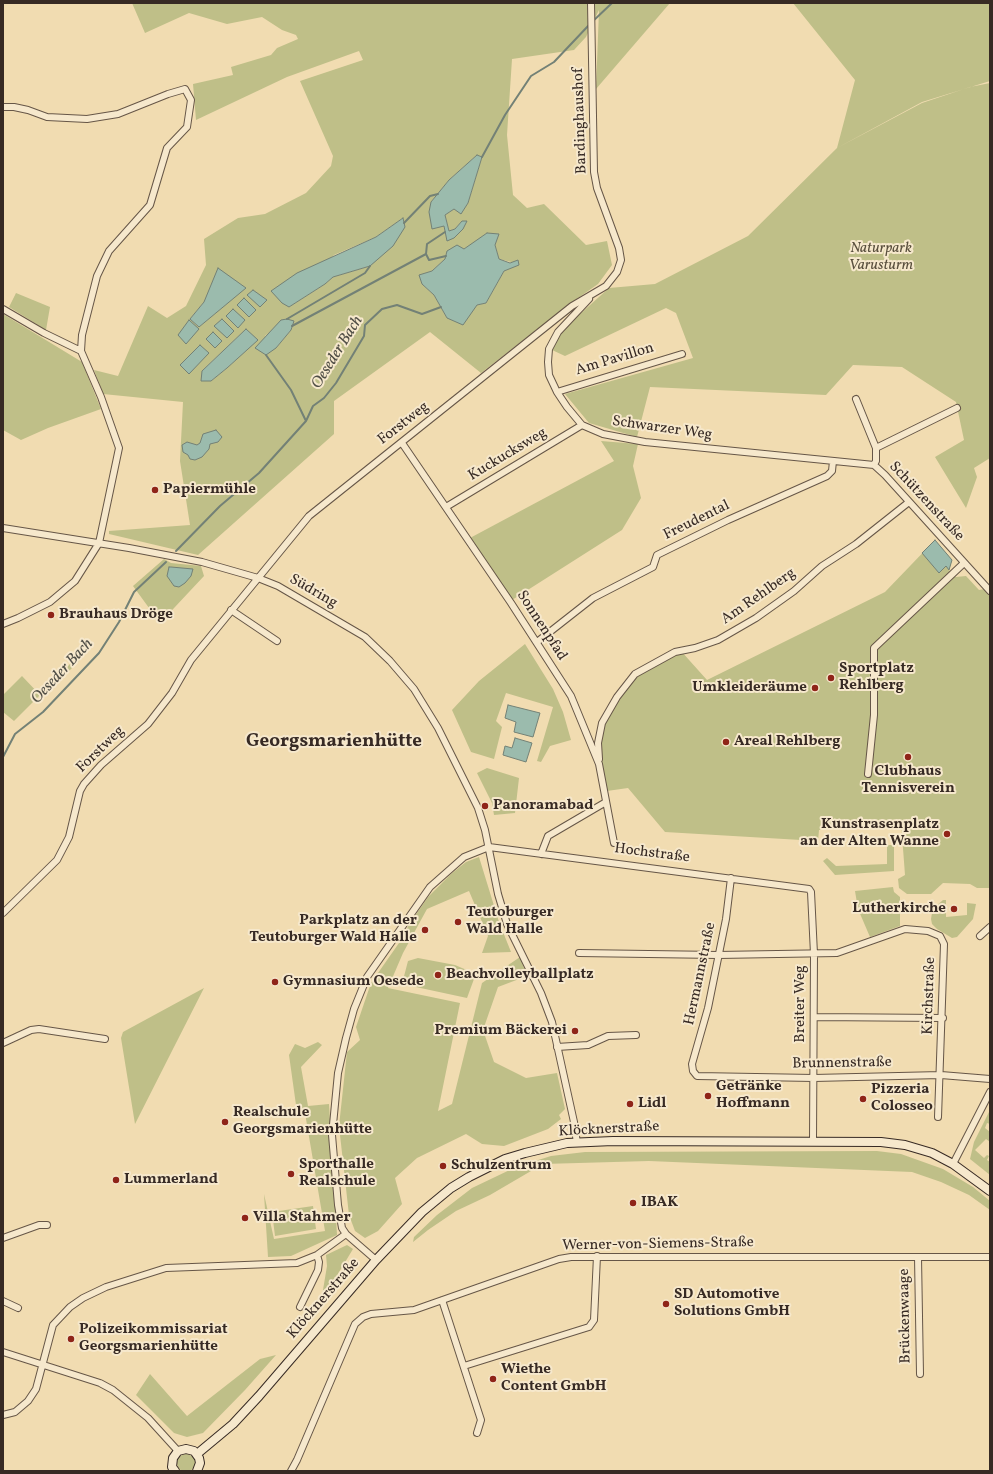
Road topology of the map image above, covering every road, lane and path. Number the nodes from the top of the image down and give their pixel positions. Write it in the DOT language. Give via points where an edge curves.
graph roads {
  1 [pos="590,3"];
  2 [pos="3,107"];
  3 [pos="612,279"];
  4 [pos="594,294"];
  5 [pos="3,309"];
  6 [pos="81,351"];
  7 [pos="682,354"];
  8 [pos="557,392"];
  9 [pos="856,398"];
  10 [pos="956,408"];
  11 [pos="582,424"];
  12 [pos="402,443"];
  13 [pos="876,448"];
  14 [pos="833,461"];
  15 [pos="874,465"];
  16 [pos="909,502"];
  17 [pos="446,507"];
  18 [pos="3,528"];
  19 [pos="98,543"];
  20 [pos="964,563"];
  21 [pos="258,578"];
  22 [pos="990,591"];
  23 [pos="231,610"];
  24 [pos="3,624"];
  25 [pos="277,641"];
  26 [pos="537,642"];
  27 [pos="599,764"];
  28 [pos="868,774"];
  29 [pos="606,802"];
  30 [pos="614,843"];
  31 [pos="489,847"];
  32 [pos="541,854"];
  33 [pos="731,878"];
  34 [pos="811,892"];
  35 [pos="3,914"];
  36 [pos="990,927"];
  37 [pos="980,936"];
  38 [pos="579,953"];
  39 [pos="814,954"];
  40 [pos="718,955"];
  41 [pos="814,1017"];
  42 [pos="943,1018"];
  43 [pos="636,1035"];
  44 [pos="105,1039"];
  45 [pos="3,1043"];
  46 [pos="557,1047"];
  47 [pos="694,1074"];
  48 [pos="941,1075"];
  49 [pos="814,1078"];
  50 [pos="990,1079"];
  51 [pos="990,1092"];
  52 [pos="938,1117"];
  53 [pos="813,1141"];
  54 [pos="577,1143"];
  55 [pos="953,1164"];
  56 [pos="990,1191"];
  57 [pos="47,1225"];
  58 [pos="346,1234"];
  59 [pos="3,1238"];
  60 [pos="317,1255"];
  61 [pos="596,1256"];
  62 [pos="918,1257"];
  63 [pos="990,1258"];
  64 [pos="376,1260"];
  65 [pos="442,1300"];
  66 [pos="3,1301"];
  67 [pos="300,1307"];
  68 [pos="18,1308"];
  69 [pos="3,1352"];
  70 [pos="43,1364"];
  71 [pos="464,1366"];
  72 [pos="920,1374"];
  73 [pos="3,1416"];
  74 [pos="477,1432"];
  75 [pos="178,1451"];
  76 [pos="197,1454"];
  77 [pos="173,1470"];
  78 [pos="197,1471"];
  79 [pos="290,1471"];
  1 -- 3 [label="street, Bardinghaushof" via="594,172 620,260"];
  2 -- 6 [label="street" via="28,110 47,118 87,119 118,114 185,89 191,100 188,127 168,148 150,205 108,251 97,276 82,335"];
  3 -- 4 [label="street, Forstweg"];
  4 -- 8 [label="street, Schwarzer Weg" via="558,332 550,348 549,375"];
  4 -- 12 [label="street, Forstweg" via="572,306"];
  5 -- 6 [label="street" via="44,334"];
  6 -- 19 [label="street" via="119,448"];
  7 -- 8 [label="street, Am Pavillon"];
  8 -- 11 [label="street, Schwarzer Weg"];
  9 -- 13 [label="street, Schützenstraße"];
  10 -- 13 [label="street"];
  11 -- 14 [label="street, Schwarzer Weg" via="603,434 645,442"];
  11 -- 17 [label="street, Kuckucksweg"];
  12 -- 17 [label="street, Sonnenpfad"];
  12 -- 21 [label="street, Forstweg" via="309,516"];
  13 -- 15 [label="street, Schützenstraße"];
  14 -- 15 [label="street, Schwarzer Weg"];
  14 -- 26 [label="street, Freudental" via="832,472 827,476 657,555 653,567 593,598"];
  15 -- 16 [label="street, Schützenstraße"];
  16 -- 20 [label="street, Schützenstraße"];
  16 -- 27 [label="street, Am Rehlberg" via="756,618 718,640 675,652 635,674 617,697 602,723 598,743"];
  17 -- 26 [label="street, Sonnenpfad"];
  18 -- 19 [label="street, Südring"];
  19 -- 21 [label="street, Südring" via="202,562"];
  19 -- 24 [label="street" via="75,581 50,602"];
  20 -- 22 [label="street, Schützenstraße"];
  20 -- 28 [label="street" via="874,648 874,715"];
  21 -- 23 [label="street, Forstweg"];
  21 -- 31 [label="street, Südring" via="278,586 365,637 390,661 414,689 438,728 478,808"];
  23 -- 25 [label="street"];
  23 -- 35 [label="street, Forstweg" via="191,660 172,692 148,724 101,765 84,784 68,837 57,860"];
  26 -- 27 [label="street, Sonnenpfad" via="571,696"];
  27 -- 29 [label="street, Sonnenpfad"];
  29 -- 30 [label="street, Sonnenpfad"];
  29 -- 32 [label="street" via="548,836"];
  31 -- 32 [label="street, Hochstraße"];
  31 -- 46 [label="street, Südring" via="507,924 541,993 552,1022"];
  31 -- 58 [label="street" via="464,856 430,887 367,977 354,1009 338,1073 332,1134 340,1221"];
  32 -- 33 [label="street, Hochstraße"];
  33 -- 34 [label="street, Hochstraße" via="809,889"];
  33 -- 40 [label="street, Hermannstraße"];
  34 -- 39 [label="street, Breiter Weg"];
  36 -- 37 [label="street"];
  38 -- 40 [label="street"];
  39 -- 40 [label="street"];
  39 -- 41 [label="street, Breiter Weg"];
  39 -- 42 [label="street, Kirchstraße" via="837,953 905,929 928,931 940,936 945,955"];
  40 -- 47 [label="street, Hermannstraße" via="708,1008 692,1064"];
  41 -- 42 [label="street"];
  41 -- 49 [label="street, Breiter Weg"];
  42 -- 48 [label="street, Kirchstraße"];
  43 -- 46 [label="street" via="608,1036 588,1045"];
  44 -- 45 [label="street" via="39,1029"];
  46 -- 54 [label="street, Südring"];
  47 -- 49 [label="street, Brunnenstraße" via="700,1077"];
  48 -- 49 [label="street, Brunnenstraße"];
  48 -- 50 [label="street, Brunnenstraße"];
  48 -- 52 [label="street, Kirchstraße"];
  49 -- 53 [label="street, Breiter Weg"];
  51 -- 55 [label="street"];
  53 -- 54 [label="main road, Klöcknerstraße"];
  53 -- 55 [label="main road, Klöcknerstraße" via="905,1145 932,1153"];
  54 -- 64 [label="main road, Klöcknerstraße" via="505,1159 469,1177 422,1212"];
  55 -- 56 [label="main road, Klöcknerstraße"];
  57 -- 59 [label="street" via="39,1225"];
  58 -- 60 [label="street"];
  58 -- 64 [label="street"];
  60 -- 67 [label="street" via="318,1270"];
  60 -- 70 [label="street" via="296,1263 166,1268 106,1288 83,1298 61,1315 53,1325"];
  61 -- 62 [label="street, Werner-von-Siemens-Straße"];
  61 -- 65 [label="street, Werner-von-Siemens-Straße" via="559,1258"];
  61 -- 71 [label="street" via="594,1320 589,1326"];
  62 -- 63 [label="street, Werner-von-Siemens-Straße"];
  62 -- 72 [label="street, Brückenwaage"];
  64 -- 76 [label="main road, Klöcknerstraße" via="259,1396 233,1424"];
  65 -- 71 [label="street"];
  65 -- 79 [label="street, Werner-von-Siemens-Straße" via="406,1312 380,1312 363,1317 355,1324"];
  66 -- 68 [label="street"];
  69 -- 70 [label="street"];
  70 -- 73 [label="street" via="36,1389 28,1401 15,1412"];
  70 -- 75 [label="street" via="100,1383 113,1390 148,1418"];
  71 -- 74 [label="street" via="481,1420"];
  75 -- 76 [label="main road" via="186,1449"];
  75 -- 77 [label="main road" via="173,1458"];
  76 -- 78 [label="main road" via="200,1462"];
}
